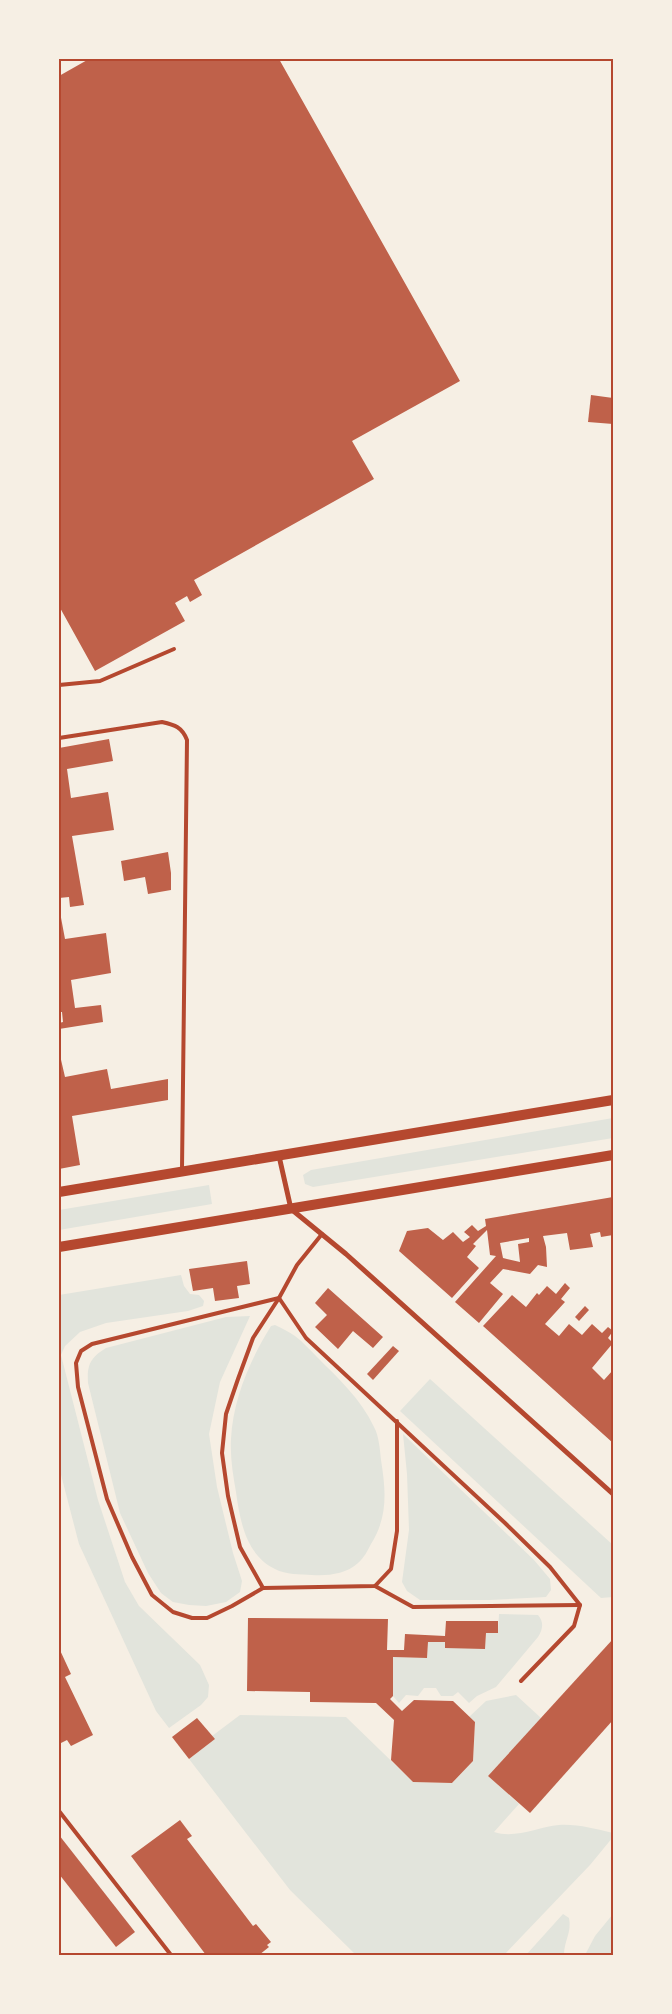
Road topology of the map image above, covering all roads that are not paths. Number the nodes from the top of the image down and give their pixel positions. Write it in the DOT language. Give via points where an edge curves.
graph roads {
  1 [pos="174,649"];
  2 [pos="59,684"];
  3 [pos="59,738"];
  4 [pos="613,1100"];
  5 [pos="613,1155"];
  6 [pos="279,1156"];
  7 [pos="182,1172"];
  8 [pos="59,1192"];
  9 [pos="291,1210"];
  10 [pos="322,1234"];
  11 [pos="59,1247"];
  12 [pos="279,1298"];
  13 [pos="397,1421"];
  14 [pos="613,1494"];
  15 [pos="375,1586"];
  16 [pos="263,1588"];
  17 [pos="580,1605"];
  18 [pos="521,1681"];
  19 [pos="59,1811"];
  20 [pos="171,1955"];
  1 -- 2 [label="lane" via="100,681"];
  3 -- 7 [label="lane" via="162,722 184,730 187,740"];
  4 -- 6 [label="main road"];
  5 -- 9 [label="main road"];
  6 -- 7 [label="main road"];
  6 -- 9 [label="street"];
  7 -- 8 [label="main road"];
  9 -- 10 [label="street"];
  9 -- 11 [label="main road"];
  10 -- 12 [label="lane" via="297,1265"];
  10 -- 14 [label="street"];
  12 -- 13 [label="lane" via="306,1338"];
  12 -- 16 [label="lane" via="253,1338 226,1414 222,1453 240,1547"];
  12 -- 16 [label="lane" via="92,1344 81,1351 76,1363 78,1387 106,1499 152,1595 173,1612 192,1618 207,1618"];
  13 -- 15 [label="lane" via="397,1531 391,1569"];
  13 -- 17 [label="lane" via="550,1568"];
  15 -- 16 [label="lane"];
  15 -- 17 [label="lane" via="413,1607"];
  17 -- 18 [label="lane" via="574,1626"];
  19 -- 20 [label="lane"];
}
